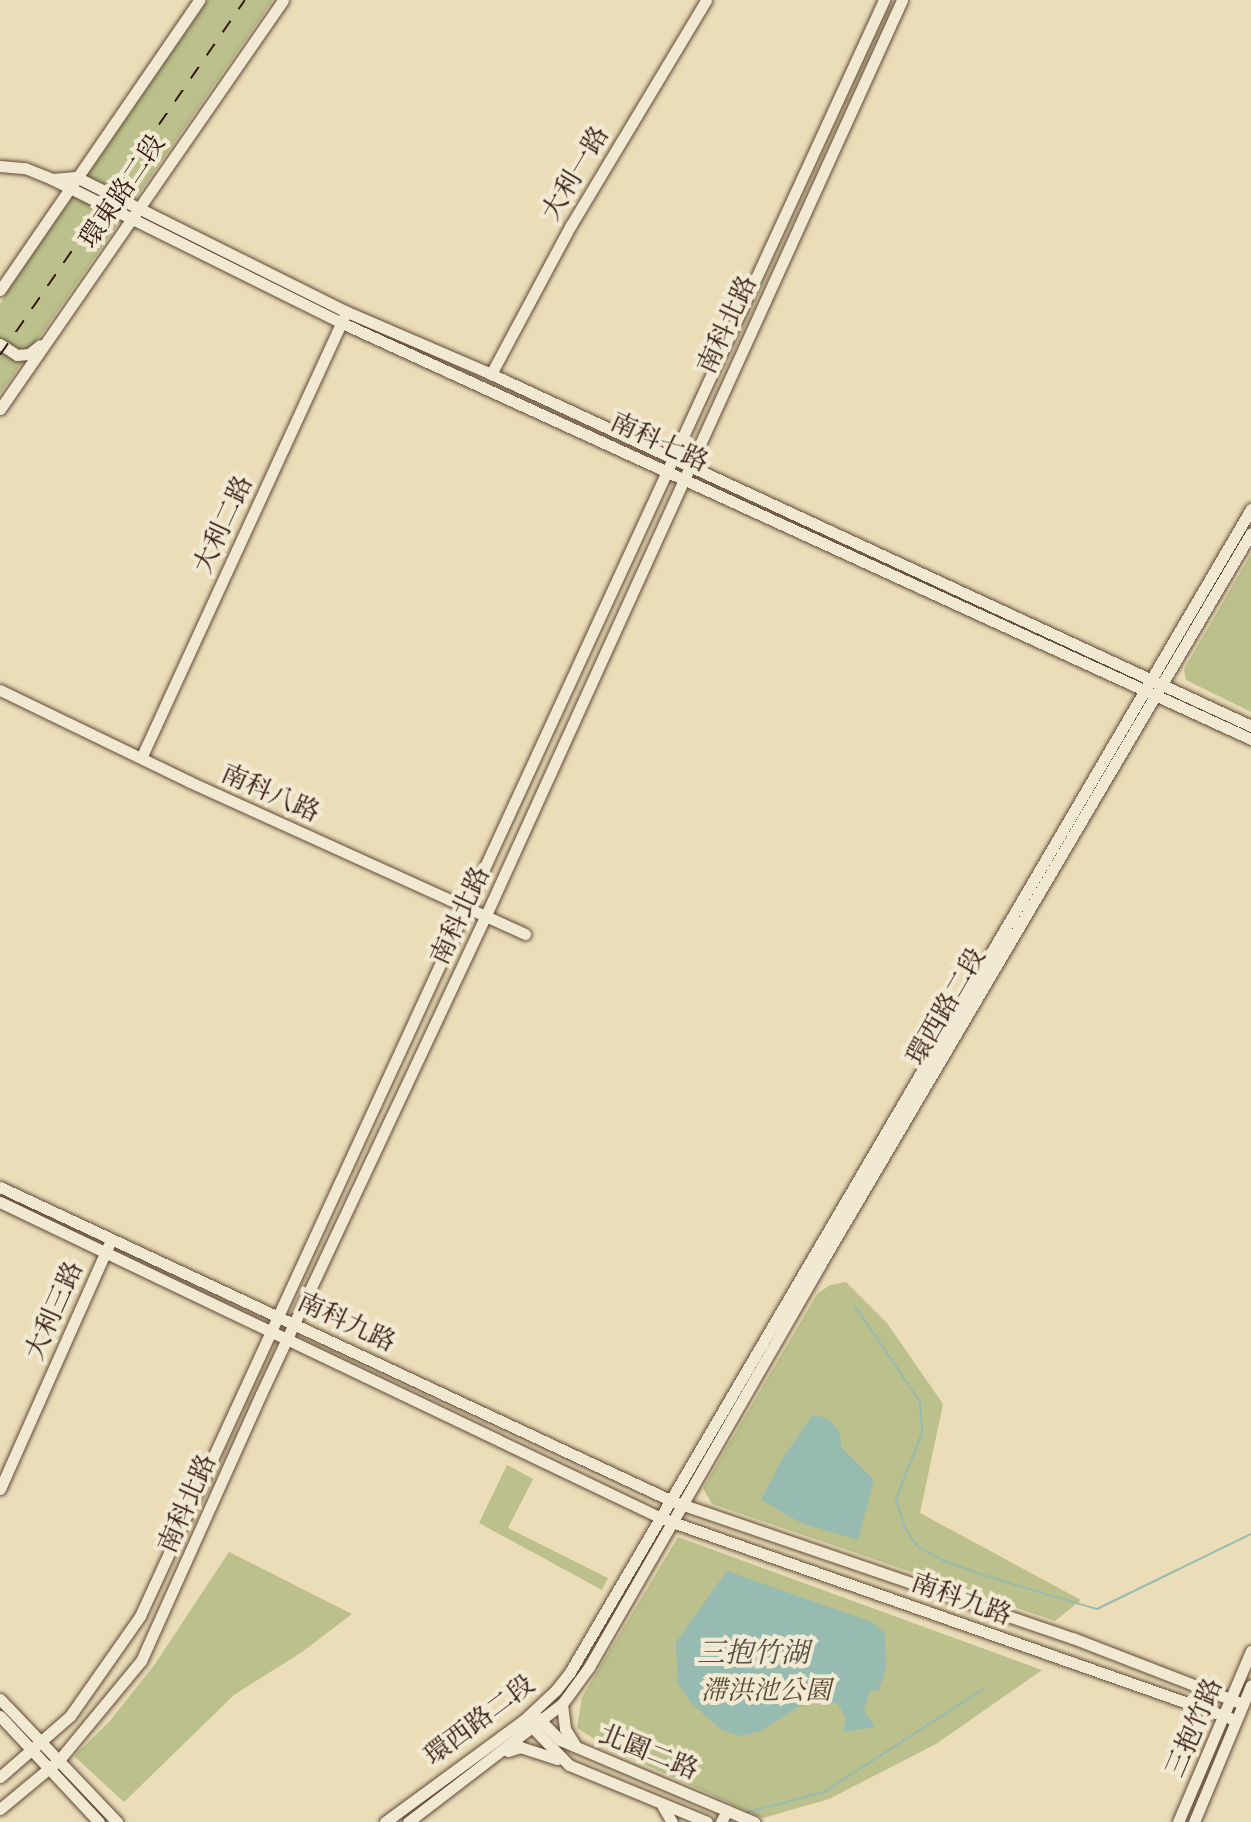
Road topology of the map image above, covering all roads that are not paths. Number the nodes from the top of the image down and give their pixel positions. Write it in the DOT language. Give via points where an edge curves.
graph roads {
  1 [pos="199,0"];
  2 [pos="283,0"];
  3 [pos="706,0"];
  4 [pos="884,0"];
  5 [pos="902,0"];
  6 [pos="0,166"];
  7 [pos="72,182"];
  8 [pos="139,207"];
  9 [pos="131,220"];
  10 [pos="0,290"];
  11 [pos="344,317"];
  12 [pos="55,332"];
  13 [pos="0,344"];
  14 [pos="491,374"];
  15 [pos="0,409"];
  16 [pos="669,465"];
  17 [pos="685,472"];
  18 [pos="1251,509"];
  19 [pos="1251,533"];
  20 [pos="1153,686"];
  21 [pos="0,690"];
  22 [pos="1251,726"];
  23 [pos="1251,739"];
  24 [pos="142,756"];
  25 [pos="466,907"];
  26 [pos="486,915"];
  27 [pos="525,934"];
  28 [pos="0,1187"];
  29 [pos="0,1202"];
  30 [pos="108,1245"];
  31 [pos="279,1316"];
  32 [pos="296,1323"];
  33 [pos="274,1331"];
  34 [pos="289,1338"];
  35 [pos="0,1489"];
  36 [pos="677,1502"];
  37 [pos="667,1519"];
  38 [pos="1251,1651"];
  39 [pos="1251,1685"];
  40 [pos="0,1699"];
  41 [pos="1237,1701"];
  42 [pos="562,1704"];
  43 [pos="0,1716"];
  44 [pos="1230,1718"];
  45 [pos="533,1720"];
  46 [pos="35,1745"];
  47 [pos="578,1748"];
  48 [pos="497,1755"];
  49 [pos="54,1765"];
  50 [pos="569,1765"];
  51 [pos="0,1777"];
  52 [pos="644,1796"];
  53 [pos="709,1802"];
  54 [pos="0,1809"];
  55 [pos="724,1816"];
  56 [pos="703,1821"];
  57 [pos="99,1822"];
  58 [pos="117,1822"];
  59 [pos="385,1822"];
  60 [pos="408,1822"];
  61 [pos="672,1822"];
  62 [pos="754,1822"];
  63 [pos="1178,1822"];
  64 [pos="1194,1822"];
  1 -- 7 [label="street, 環東路二段"];
  2 -- 8 [label="street, 環東路二段"];
  3 -- 14 [label="street, 大利一路" via="571,225"];
  4 -- 16 [label="street, 南科北路"];
  5 -- 17 [label="street, 南科北路"];
  6 -- 7 [label="street"];
  7 -- 8 [label="street, 南科七路"];
  7 -- 9 [label="street, 南科七路"];
  7 -- 10 [label="street, 環東路二段"];
  8 -- 9 [label="street, 環東路二段"];
  8 -- 11 [label="street, 南科七路"];
  9 -- 11 [label="street, 南科七路"];
  9 -- 12 [label="street, 環東路二段"];
  11 -- 14 [label="street, 南科七路"];
  11 -- 16 [label="street, 南科七路"];
  11 -- 24 [label="street, 大利二路"];
  12 -- 13 [label="street" via="29,354 17,355"];
  12 -- 15 [label="street, 環東路二段"];
  14 -- 16 [label="street, 南科七路"];
  16 -- 17 [label="street, 南科七路"];
  16 -- 25 [label="street, 南科北路"];
  17 -- 20 [label="street, 南科七路"];
  17 -- 26 [label="street, 南科北路"];
  18 -- 20 [label="street, 環西路二段"];
  19 -- 20 [label="street, 環西路二段"];
  20 -- 22 [label="street, 南科七路"];
  20 -- 23 [label="street, 南科七路"];
  20 -- 36 [label="street, 環西路二段"];
  21 -- 24 [label="street, 南科八路"];
  24 -- 25 [label="street, 南科八路"];
  25 -- 26 [label="street, 南科八路"];
  25 -- 31 [label="street, 南科北路"];
  26 -- 27 [label="street, 南科八路"];
  26 -- 32 [label="street, 南科北路"];
  28 -- 30 [label="street, 南科九路"];
  29 -- 30 [label="street, 南科九路"];
  30 -- 31 [label="street, 南科九路"];
  30 -- 33 [label="street, 南科九路"];
  30 -- 35 [label="street, 大利三路"];
  31 -- 32 [label="street, 南科九路"];
  31 -- 33 [label="street, 南科北路"];
  32 -- 34 [label="street, 南科北路"];
  32 -- 36 [label="street, 南科九路"];
  33 -- 34 [label="street, 南科九路"];
  33 -- 46 [label="street, 南科北路" via="140,1616 70,1716"];
  34 -- 37 [label="street, 南科九路"];
  34 -- 49 [label="street, 南科北路" via="141,1661"];
  36 -- 37 [label="street, 環西路二段"];
  36 -- 41 [label="street, 南科九路" via="1073,1638"];
  37 -- 42 [label="street, 環西路二段" via="589,1667"];
  37 -- 44 [label="street, 南科九路"];
  37 -- 45 [label="street, 環西路二段" via="570,1672"];
  38 -- 41 [label="street, 三抱竹路"];
  39 -- 41 [label="street, 三抱竹路"];
  40 -- 46 [label="street"];
  41 -- 44 [label="street, 三抱竹路"];
  42 -- 45 [label="street, 環西路二段"];
  42 -- 47 [label="street" via="565,1729"];
  43 -- 46 [label="street"];
  44 -- 63 [label="street, 三抱竹路"];
  44 -- 64 [label="street, 三抱竹路"];
  45 -- 47 [label="street, 北園二路"];
  45 -- 48 [label="street, 環西路二段"];
  45 -- 50 [label="street, 北園二路"];
  45 -- 59 [label="street, 環西路二段"];
  46 -- 49 [label="street"];
  46 -- 51 [label="street, 南科北路"];
  47 -- 53 [label="street, 北園二路"];
  48 -- 50 [label="street" via="520,1747"];
  48 -- 60 [label="street, 環西路二段"];
  49 -- 54 [label="street, 南科北路"];
  49 -- 57 [label="street"];
  49 -- 58 [label="street"];
  50 -- 52 [label="street, 北園二路"];
  52 -- 56 [label="street, 北園二路"];
  52 -- 61 [label="street" via="666,1807"];
  53 -- 55 [label="street, 北園二路"];
  53 -- 56 [label="street"];
  55 -- 62 [label="street, 北園二路"];
}
